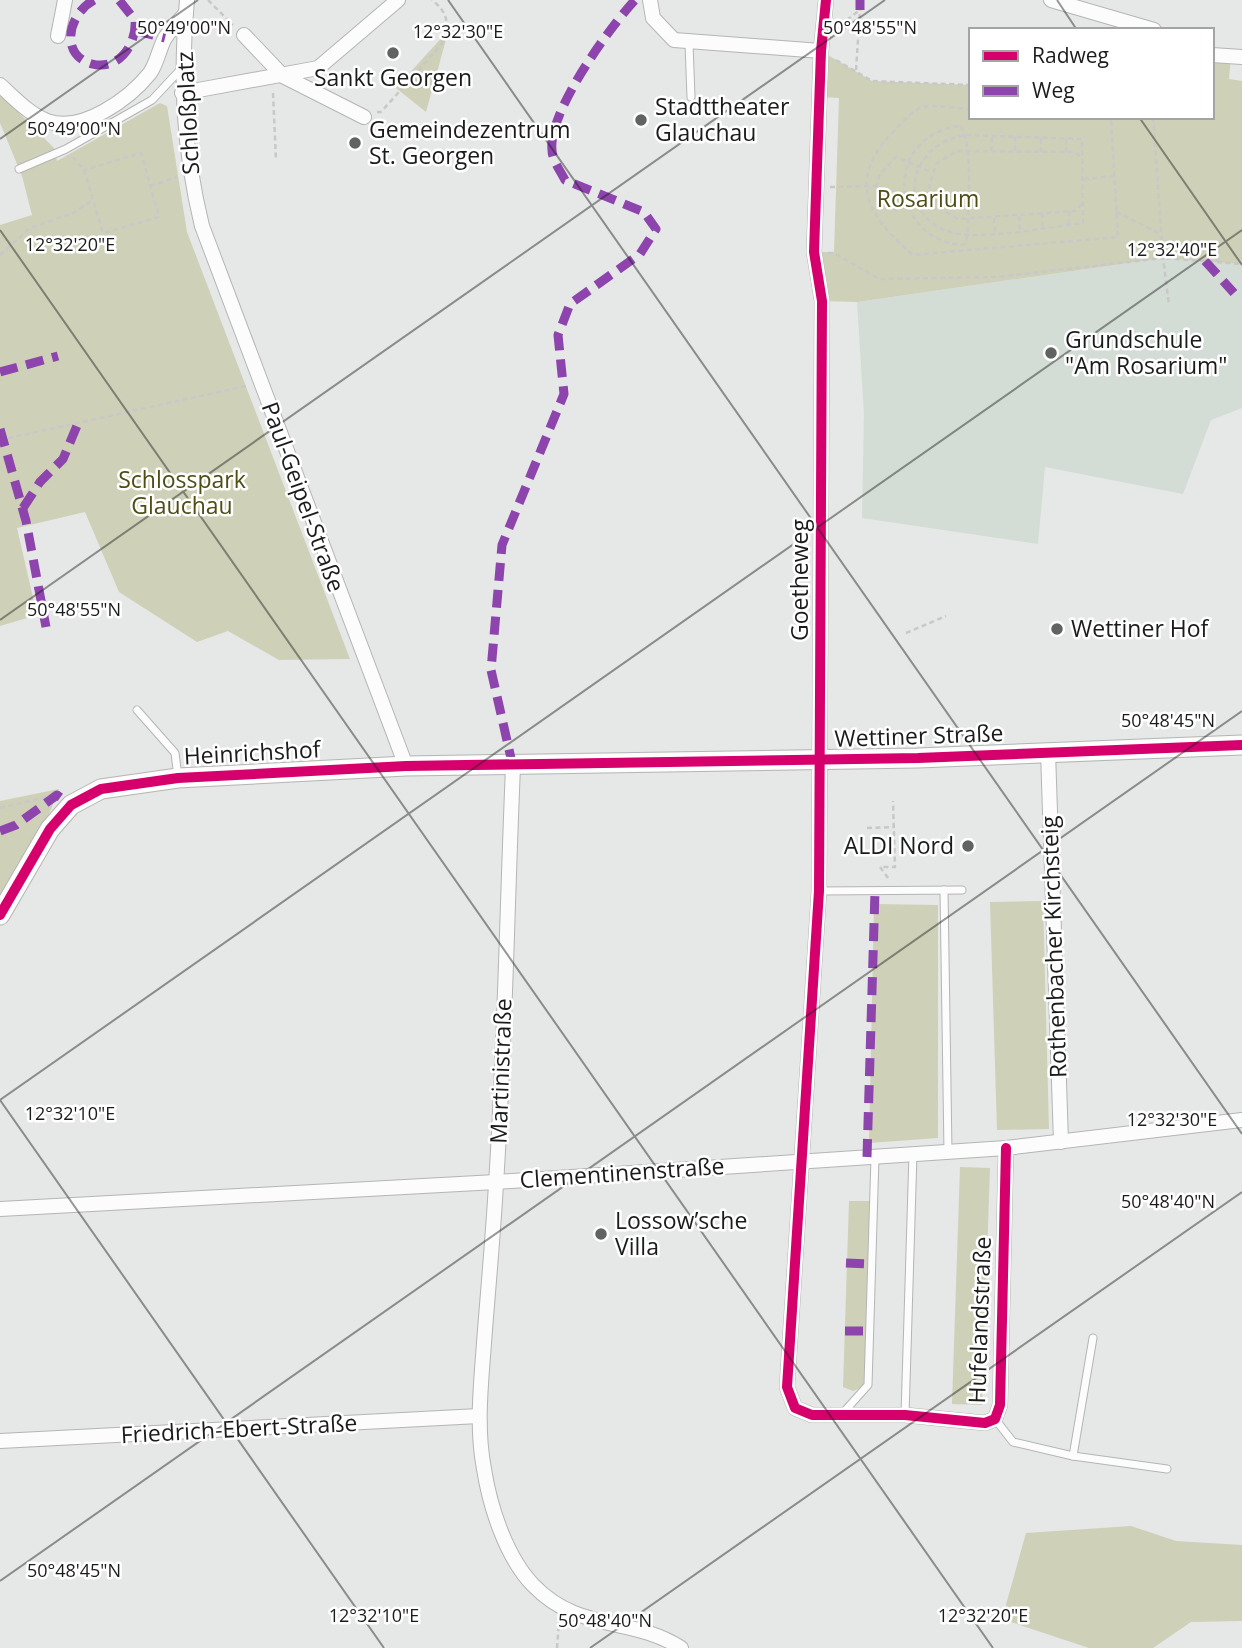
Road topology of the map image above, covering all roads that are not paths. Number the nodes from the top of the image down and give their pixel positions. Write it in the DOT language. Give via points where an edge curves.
graph roads {
  1 [pos="65,0"];
  2 [pos="398,0"];
  3 [pos="650,0"];
  4 [pos="827,0"];
  5 [pos="1051,0"];
  6 [pos="186,6"];
  7 [pos="1147,28"];
  8 [pos="58,36"];
  9 [pos="244,36"];
  10 [pos="690,43"];
  11 [pos="821,51"];
  12 [pos="1214,55"];
  13 [pos="1242,57"];
  14 [pos="182,68"];
  15 [pos="278,77"];
  16 [pos="0,85"];
  17 [pos="182,93"];
  18 [pos="691,97"];
  19 [pos="364,117"];
  20 [pos="19,169"];
  21 [pos="202,226"];
  22 [pos="137,710"];
  23 [pos="1242,745"];
  24 [pos="1048,752"];
  25 [pos="820,760"];
  26 [pos="406,766"];
  27 [pos="513,767"];
  28 [pos="178,778"];
  29 [pos="944,890"];
  30 [pos="962,890"];
  31 [pos="819,891"];
  32 [pos="0,915"];
  33 [pos="1242,1120"];
  34 [pos="1061,1142"];
  35 [pos="1006,1148"];
  36 [pos="948,1152"];
  37 [pos="913,1154"];
  38 [pos="875,1157"];
  39 [pos="802,1161"];
  40 [pos="496,1182"];
  41 [pos="0,1209"];
  42 [pos="1093,1338"];
  43 [pos="841,1415"];
  44 [pos="905,1415"];
  45 [pos="479,1416"];
  46 [pos="995,1419"];
  47 [pos="0,1441"];
  48 [pos="1073,1456"];
  49 [pos="1167,1469"];
  50 [pos="681,1648"];
  1 -- 8 [label="street"];
  2 -- 15 [label="street" via="318,68"];
  3 -- 10 [label="street" via="653,18 674,40"];
  4 -- 11 [label="street, Goetheweg"];
  5 -- 7 [label="street"];
  6 -- 14 [label="street, Schloßplatz"];
  6 -- 16 [label="street" via="165,38 152,71 102,111 70,123 48,121 22,106"];
  9 -- 15 [label="street"];
  10 -- 11 [label="street"];
  10 -- 18 [label="lane"];
  11 -- 25 [label="street, Goetheweg" via="814,252 822,301"];
  12 -- 13 [label="street"];
  14 -- 17 [label="street, Schloßplatz"];
  14 -- 20 [label="lane" via="152,100 55,155"];
  15 -- 17 [label="street"];
  15 -- 19 [label="street"];
  17 -- 21 [label="street, Schloßplatz" via="189,173"];
  21 -- 26 [label="street, Paul-Geipel-Straße"];
  22 -- 28 [label="lane" via="175,753"];
  23 -- 24 [label="street, Wettiner Straße"];
  24 -- 25 [label="street, Wettiner Straße"];
  24 -- 34 [label="street, Rothenbacher Kirchsteig"];
  25 -- 27 [label="street, Wettiner Straße"];
  25 -- 31 [label="street, Goetheweg"];
  26 -- 27 [label="street, Heinrichshof"];
  26 -- 28 [label="street, Heinrichshof"];
  27 -- 40 [label="street, Martinistraße"];
  28 -- 32 [label="street, Heinrichshof" via="100,789 83,797 50,829"];
  29 -- 30 [label="lane"];
  29 -- 31 [label="lane"];
  29 -- 36 [label="lane"];
  31 -- 39 [label="street, Goetheweg"];
  33 -- 34 [label="street, Clementinenstraße"];
  34 -- 35 [label="street, Clementinenstraße"];
  35 -- 36 [label="street, Clementinenstraße"];
  35 -- 46 [label="street, Hufelandstraße" via="1000,1410"];
  36 -- 37 [label="street, Clementinenstraße"];
  37 -- 38 [label="street, Clementinenstraße"];
  37 -- 44 [label="lane"];
  38 -- 39 [label="street, Clementinenstraße"];
  38 -- 43 [label="lane" via="868,1385"];
  39 -- 40 [label="street, Clementinenstraße"];
  39 -- 43 [label="street, Hufelandstraße" via="789,1397 802,1413"];
  40 -- 41 [label="street, Clementinenstraße"];
  40 -- 45 [label="street, Martinistraße"];
  42 -- 48 [label="lane"];
  43 -- 44 [label="street, Hufelandstraße"];
  44 -- 46 [label="street, Hufelandstraße" via="985,1423"];
  45 -- 47 [label="street, Friedrich-Ebert-Straße"];
  45 -- 50 [label="street, Martinistraße" via="483,1469 492,1506 531,1583 558,1608 588,1620 666,1638"];
  46 -- 48 [label="lane" via="1013,1442"];
  48 -- 49 [label="lane"];
}
